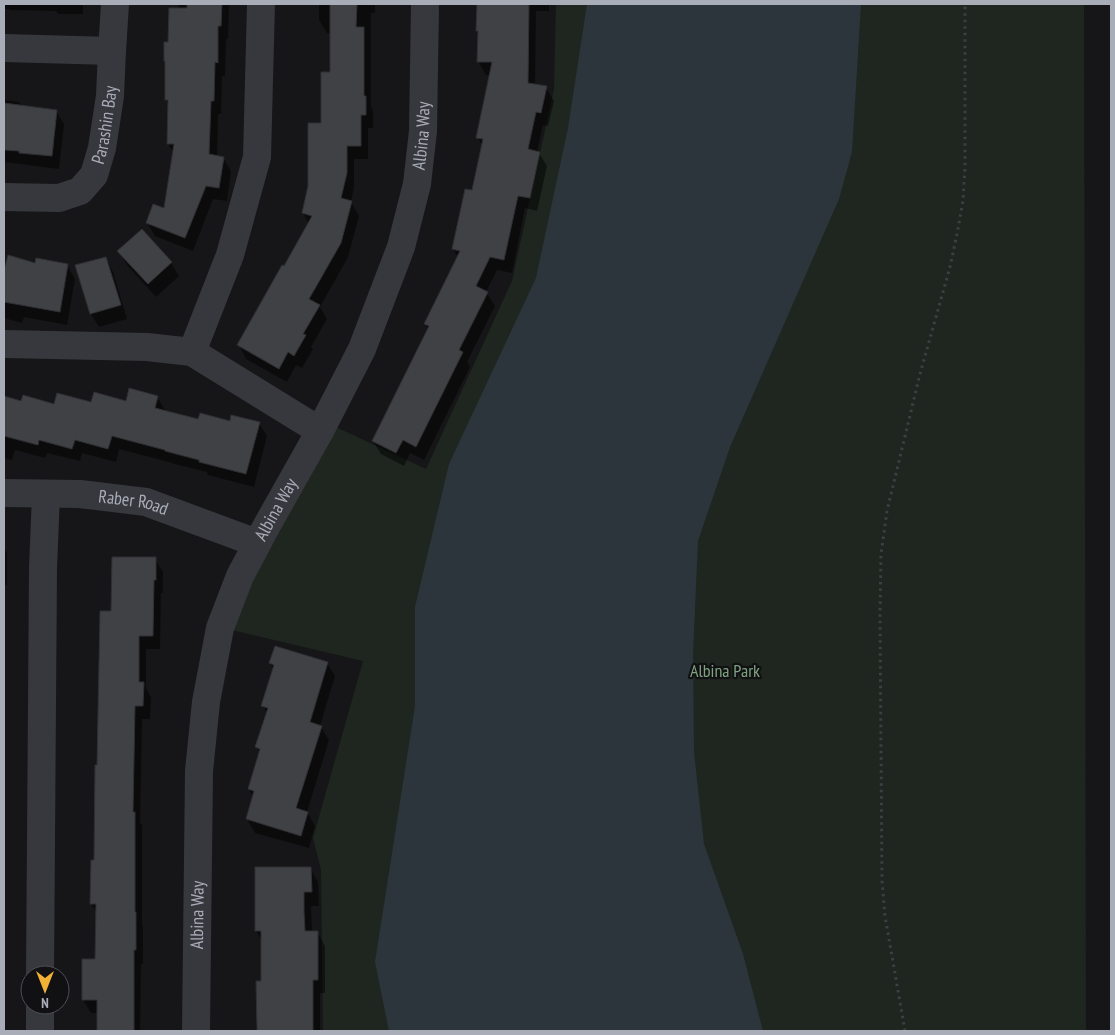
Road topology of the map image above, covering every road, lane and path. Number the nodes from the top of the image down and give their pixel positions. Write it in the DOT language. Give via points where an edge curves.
graph roads {
  1 [pos="115,4"];
  2 [pos="261,4"];
  3 [pos="425,4"];
  4 [pos="965,4"];
  5 [pos="4,48"];
  6 [pos="112,51"];
  7 [pos="4,197"];
  8 [pos="4,344"];
  9 [pos="192,352"];
  10 [pos="320,431"];
  11 [pos="4,493"];
  12 [pos="46,494"];
  13 [pos="258,543"];
  14 [pos="40,965"];
  15 [pos="40,1015"];
  16 [pos="40,1031"];
  17 [pos="196,1031"];
  18 [pos="905,1031"];
  1 -- 6 [label="street, Parashin Bay"];
  2 -- 9 [label="street" via="258,157 230,255"];
  3 -- 10 [label="street, Albina Way" via="423,131 417,184 400,247 362,349"];
  4 -- 18 [label="path" via="963,201 950,267 920,374 888,511 881,554 882,881"];
  5 -- 6 [label="street"];
  6 -- 7 [label="street, Parashin Bay" via="110,96 94,175 80,191 60,198"];
  8 -- 9 [label="street" via="147,347"];
  9 -- 10 [label="street"];
  10 -- 13 [label="street, Albina Way"];
  11 -- 12 [label="street, Raber Road"];
  12 -- 13 [label="street, Raber Road" via="80,494 146,502"];
  12 -- 14 [label="street"];
  13 -- 17 [label="street, Albina Way" via="240,576 220,628 206,702 199,771"];
  15 -- 16 [label="street"];
}
